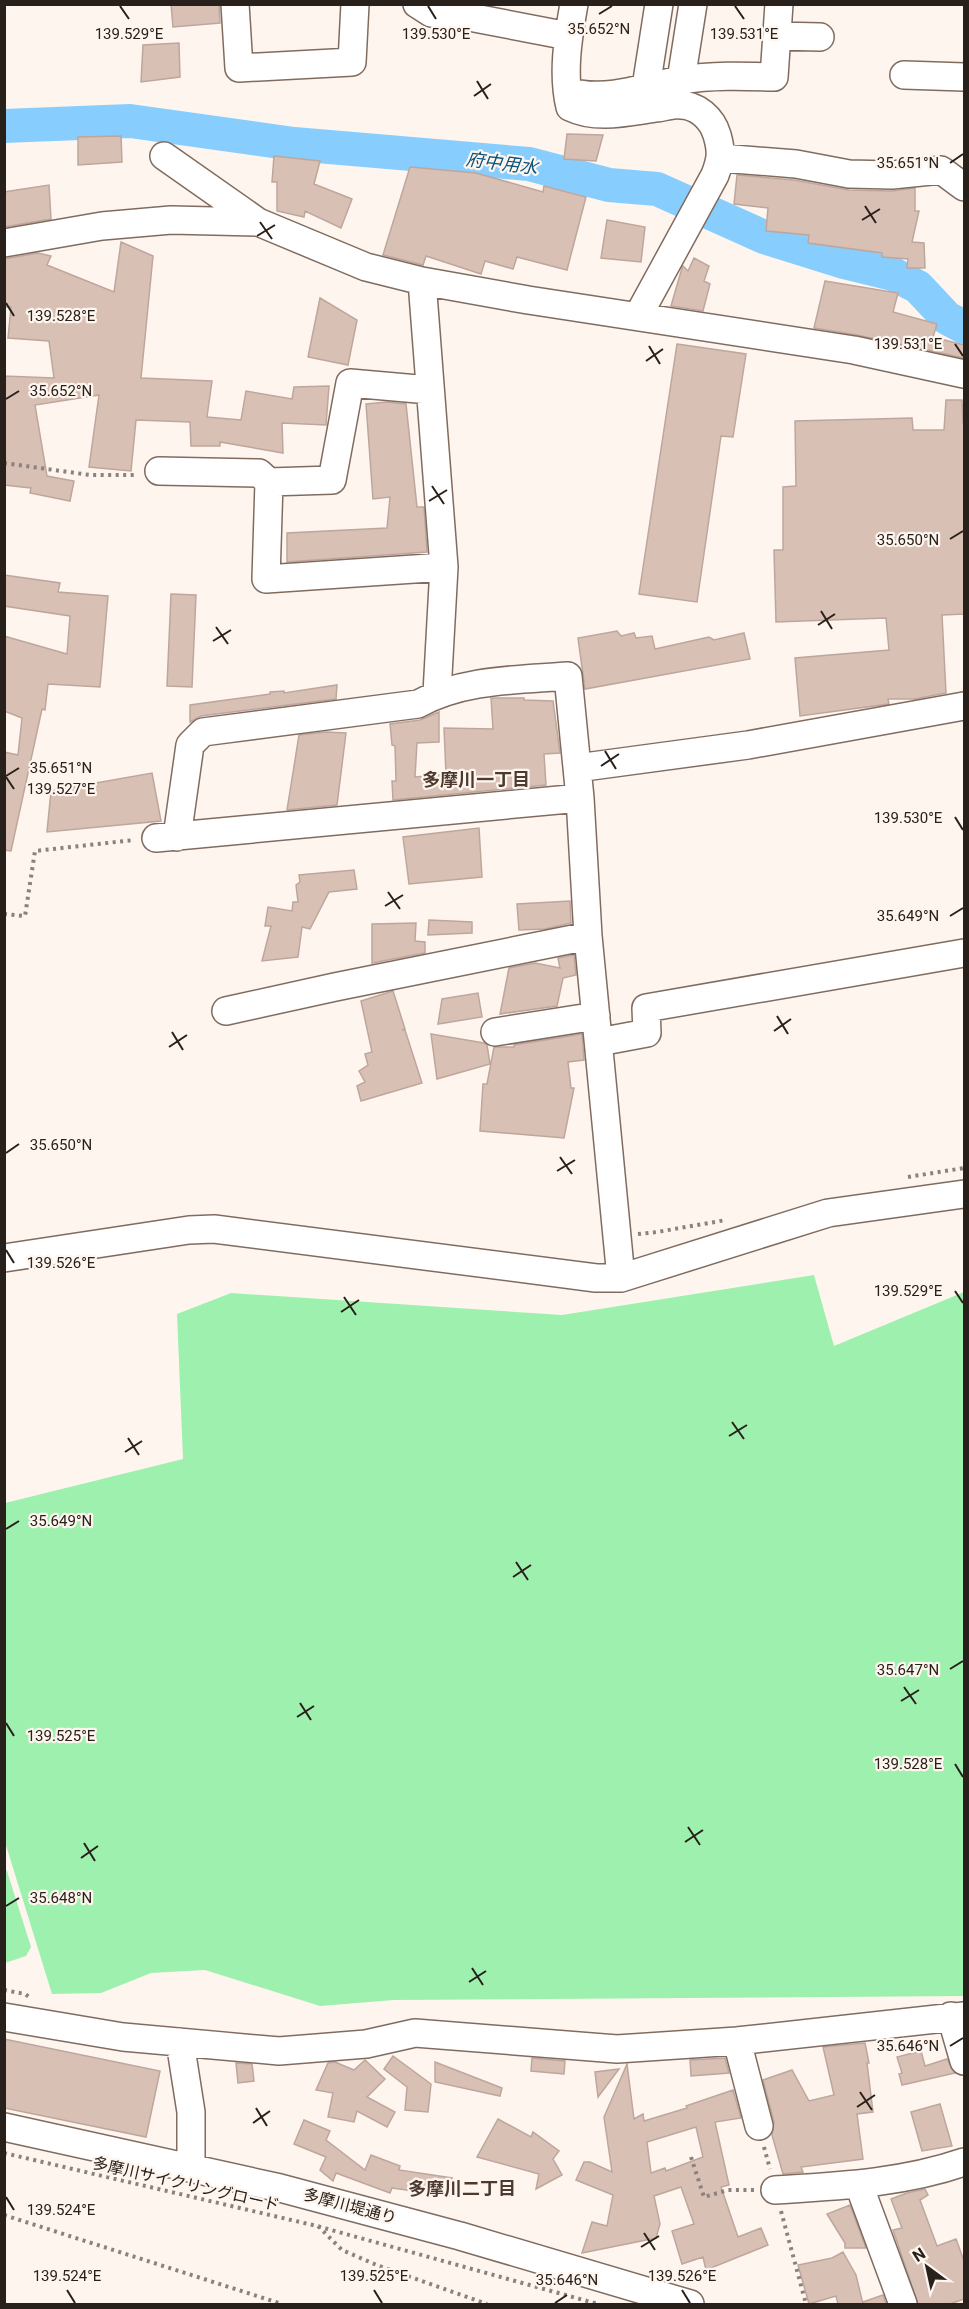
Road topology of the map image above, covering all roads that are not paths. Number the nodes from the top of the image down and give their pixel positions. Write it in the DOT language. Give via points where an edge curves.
graph roads {
  1 [pos="235,4"];
  2 [pos="355,4"];
  3 [pos="417,4"];
  4 [pos="574,4"];
  5 [pos="659,4"];
  6 [pos="693,4"];
  7 [pos="779,4"];
  8 [pos="568,36"];
  9 [pos="777,36"];
  10 [pos="820,38"];
  11 [pos="904,75"];
  12 [pos="964,77"];
  13 [pos="681,80"];
  14 [pos="646,87"];
  15 [pos="566,92"];
  16 [pos="164,156"];
  17 [pos="721,158"];
  18 [pos="964,187"];
  19 [pos="258,222"];
  20 [pos="4,243"];
  21 [pos="422,281"];
  22 [pos="638,316"];
  23 [pos="964,374"];
  24 [pos="429,390"];
  25 [pos="159,471"];
  26 [pos="269,482"];
  27 [pos="444,567"];
  28 [pos="438,693"];
  29 [pos="964,706"];
  30 [pos="577,768"];
  31 [pos="580,798"];
  32 [pos="588,936"];
  33 [pos="964,953"];
  34 [pos="226,1011"];
  35 [pos="596,1016"];
  36 [pos="495,1032"];
  37 [pos="599,1042"];
  38 [pos="964,1194"];
  39 [pos="4,1258"];
  40 [pos="621,1278"];
  41 [pos="958,2016"];
  42 [pos="4,2017"];
  43 [pos="180,2042"];
  44 [pos="737,2042"];
  45 [pos="964,2061"];
  46 [pos="759,2126"];
  47 [pos="4,2127"];
  48 [pos="964,2162"];
  49 [pos="190,2168"];
  50 [pos="859,2185"];
  51 [pos="775,2190"];
  52 [pos="690,2304"];
  53 [pos="903,2304"];
  1 -- 2 [label="street" via="239,68 352,62"];
  3 -- 8 [label="street" via="431,13"];
  4 -- 8 [label="street"];
  5 -- 14 [label="street"];
  6 -- 13 [label="street"];
  7 -- 9 [label="street"];
  8 -- 15 [label="street"];
  9 -- 10 [label="street"];
  9 -- 13 [label="street" via="774,76"];
  11 -- 12 [label="street"];
  13 -- 14 [label="street"];
  14 -- 15 [label="street" via="612,96"];
  15 -- 17 [label="street" via="570,107 591,113 614,114 680,105 703,112 715,129"];
  16 -- 19 [label="street"];
  17 -- 18 [label="street" via="796,164 849,174 941,170"];
  17 -- 22 [label="street" via="706,194"];
  19 -- 20 [label="street" via="171,220"];
  19 -- 21 [label="street" via="366,267"];
  21 -- 22 [label="street"];
  21 -- 24 [label="street"];
  22 -- 23 [label="street" via="854,350"];
  24 -- 26 [label="street" via="350,382 332,480"];
  24 -- 27 [label="street"];
  25 -- 26 [label="street" via="259,473"];
  26 -- 27 [label="street" via="266,579"];
  27 -- 28 [label="street"];
  28 -- 30 [label="street" via="492,682 568,676"];
  28 -- 31 [label="street" via="418,704 203,732 190,745 167,837"];
  29 -- 30 [label="street" via="748,745"];
  30 -- 31 [label="street"];
  31 -- 32 [label="street"];
  32 -- 34 [label="street"];
  32 -- 35 [label="street"];
  33 -- 37 [label="street" via="646,1008 647,1033"];
  35 -- 36 [label="street"];
  35 -- 37 [label="street"];
  37 -- 40 [label="street"];
  38 -- 40 [label="street" via="828,1213"];
  39 -- 40 [label="street" via="214,1229"];
  41 -- 44 [label="street"];
  41 -- 45 [label="street"];
  42 -- 43 [label="street" via="123,2037"];
  43 -- 44 [label="street" via="279,2051 366,2044 415,2033 617,2049"];
  43 -- 49 [label="street" via="191,2112"];
  44 -- 46 [label="street"];
  47 -- 49 [label="street, 多摩川堤通り"];
  48 -- 50 [label="street" via="936,2172"];
  49 -- 52 [label="street, 多摩川堤通り" via="404,2221"];
  50 -- 51 [label="street"];
  50 -- 53 [label="street"];
}
